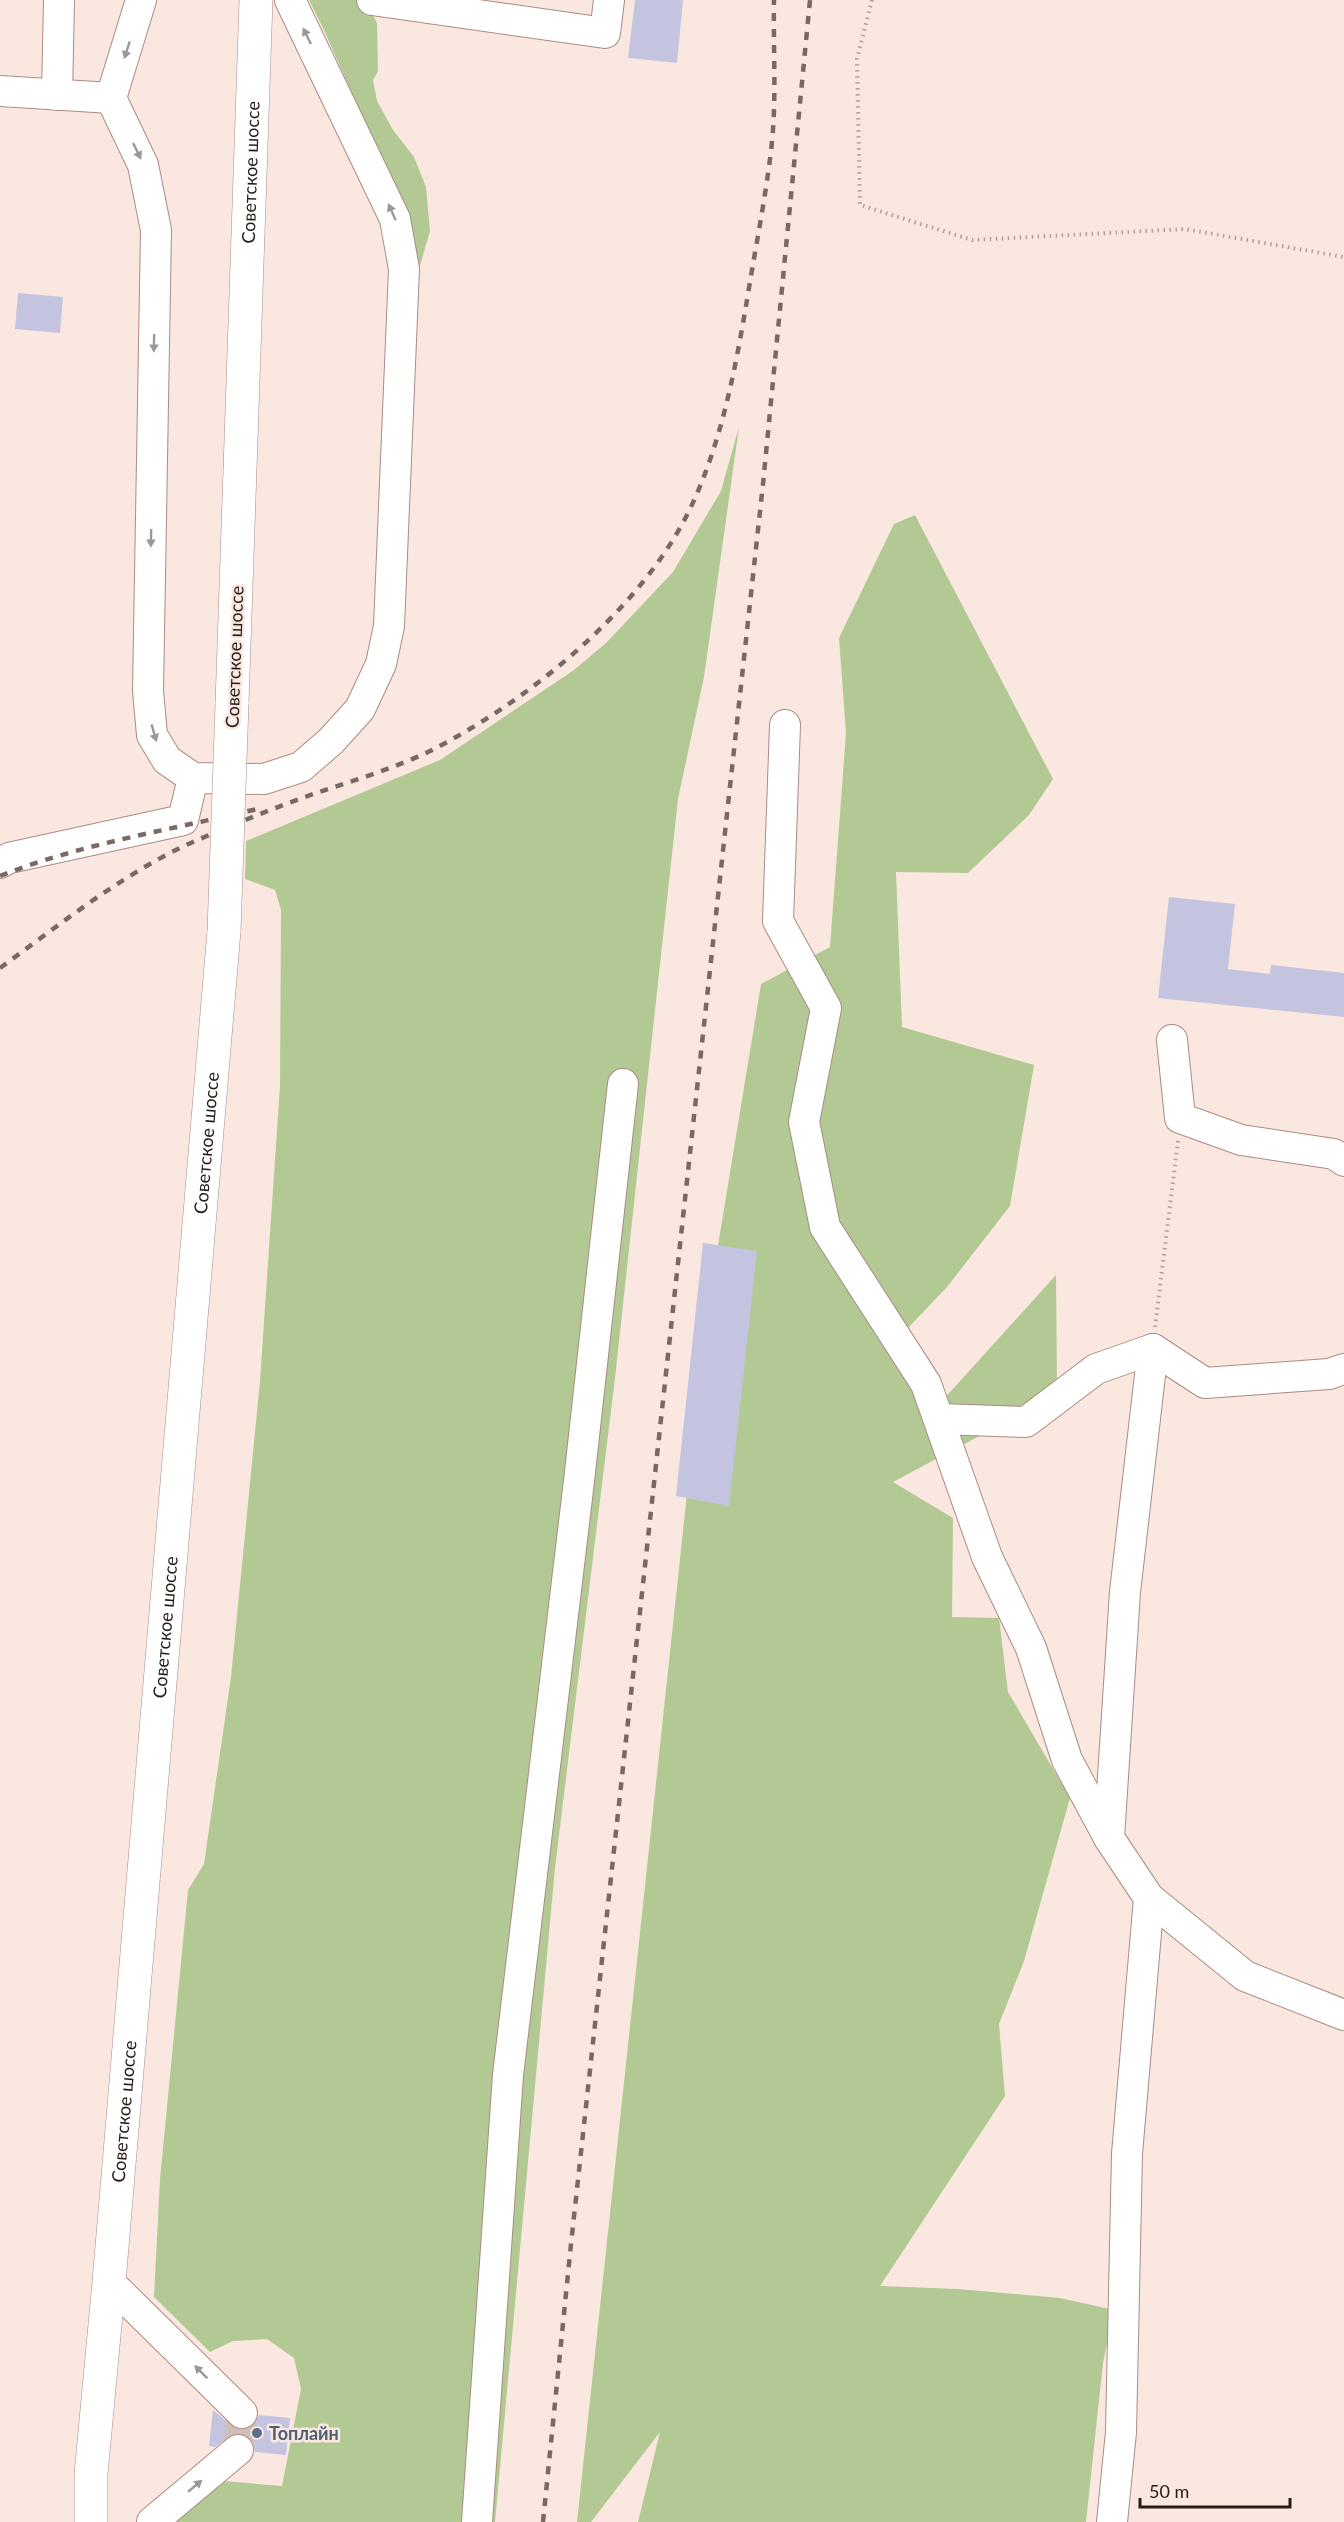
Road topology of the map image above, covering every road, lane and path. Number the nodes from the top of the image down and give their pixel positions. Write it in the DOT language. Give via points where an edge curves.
graph roads {
  1 [pos="59,0"];
  2 [pos="141,0"];
  3 [pos="256,0"];
  4 [pos="290,0"];
  5 [pos="372,0"];
  6 [pos="609,0"];
  7 [pos="872,0"];
  8 [pos="0,91"];
  9 [pos="57,95"];
  10 [pos="111,98"];
  11 [pos="1344,257"];
  12 [pos="786,725"];
  13 [pos="193,778"];
  14 [pos="0,862"];
  15 [pos="1172,1040"];
  16 [pos="622,1084"];
  17 [pos="1180,1118"];
  18 [pos="1344,1161"];
  19 [pos="1153,1349"];
  20 [pos="1344,1369"];
  21 [pos="939,1419"];
  22 [pos="1109,1838"];
  23 [pos="1149,1898"];
  24 [pos="1344,2015"];
  25 [pos="109,2282"];
  26 [pos="242,2413"];
  27 [pos="238,2450"];
  28 [pos="91,2474"];
  29 [pos="76,2522"];
  30 [pos="91,2522"];
  31 [pos="152,2522"];
  32 [pos="477,2522"];
  33 [pos="1112,2522"];
  1 -- 9 [label="street"];
  2 -- 10 [label="street, one-way"];
  3 -- 25 [label="main road, Советское шоссе, bridge" via="224,931"];
  13 -- 4 [label="street, one-way" via="264,779 301,767 360,709 381,664 389,626 404,269 395,219"];
  5 -- 6 [label="street" via="605,33"];
  7 -- 11 [label="path" via="857,59 860,205 972,240 1185,229"];
  8 -- 9 [label="street"];
  9 -- 10 [label="street"];
  10 -- 13 [label="street, one-way" via="143,165 156,230 148,691 152,735 167,760"];
  12 -- 21 [label="street" via="778,921 826,1008 804,1122 825,1227 926,1384"];
  13 -- 14 [label="street" via="183,820"];
  15 -- 17 [label="street"];
  16 -- 32 [label="street" via="508,2075"];
  17 -- 18 [label="street" via="1241,1140 1334,1154"];
  17 -- 19 [label="path"];
  19 -- 20 [label="street" via="1205,1383 1329,1374"];
  19 -- 21 [label="street" via="1096,1369 1026,1422"];
  19 -- 22 [label="street" via="1125,1592"];
  21 -- 22 [label="street" via="987,1557 1031,1648 1067,1761"];
  22 -- 23 [label="street"];
  23 -- 24 [label="street" via="1245,1976"];
  23 -- 33 [label="street" via="1126,2154 1121,2432"];
  26 -- 25 [label="street, one-way"];
  25 -- 28 [label="main road, Советское шоссе"];
  31 -- 27 [label="street, one-way"];
  28 -- 29 [label="main road"];
  28 -- 30 [label="main road"];
}
